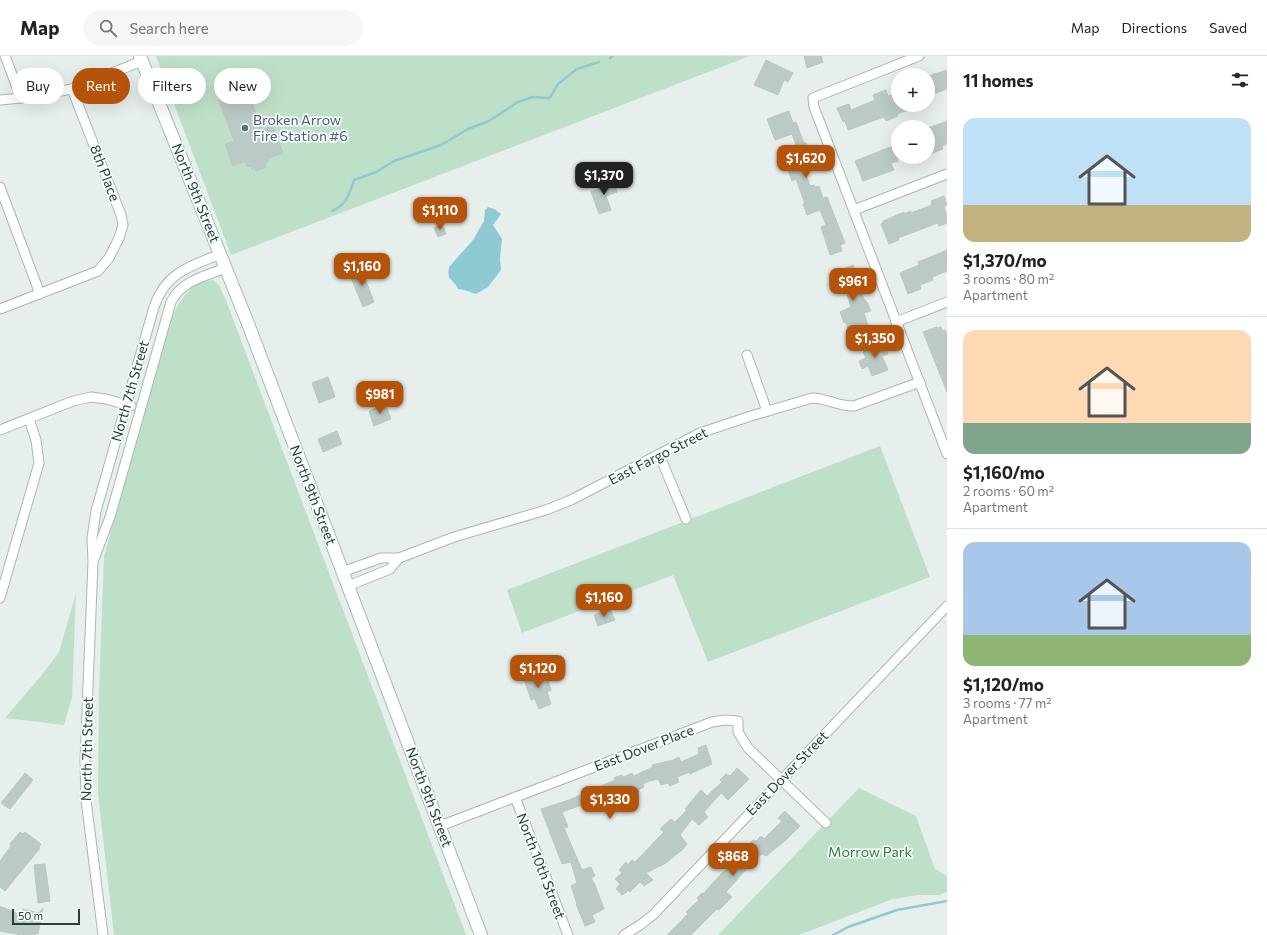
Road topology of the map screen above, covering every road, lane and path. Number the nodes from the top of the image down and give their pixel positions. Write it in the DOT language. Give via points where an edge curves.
graph roads {
  1 [pos="5,56"];
  2 [pos="919,56"];
  3 [pos="141,58"];
  4 [pos="119,68"];
  5 [pos="12,74"];
  6 [pos="72,89"];
  7 [pos="64,90"];
  8 [pos="12,99"];
  9 [pos="0,100"];
  10 [pos="78,104"];
  11 [pos="947,174"];
  12 [pos="0,187"];
  13 [pos="854,210"];
  14 [pos="221,254"];
  15 [pos="226,268"];
  16 [pos="40,294"];
  17 [pos="947,302"];
  18 [pos="0,309"];
  19 [pos="896,322"];
  20 [pos="747,355"];
  21 [pos="920,382"];
  22 [pos="126,405"];
  23 [pos="140,409"];
  24 [pos="767,411"];
  25 [pos="29,419"];
  26 [pos="0,430"];
  27 [pos="659,454"];
  28 [pos="947,454"];
  29 [pos="686,519"];
  30 [pos="399,558"];
  31 [pos="92,562"];
  32 [pos="342,572"];
  33 [pos="348,586"];
  34 [pos="0,598"];
  35 [pos="947,606"];
  36 [pos="781,779"];
  37 [pos="515,797"];
  38 [pos="826,822"];
  39 [pos="440,826"];
  40 [pos="103,935"];
  41 [pos="481,935"];
  42 [pos="568,935"];
  43 [pos="624,935"];
  1 -- 5 [label="street"];
  2 -- 13 [label="street" via="813,98 814,107"];
  3 -- 4 [label="street"];
  3 -- 14 [label="main road, North 9th Street"];
  6 -- 7 [label="street"];
  8 -- 9 [label="street"];
  10 -- 16 [label="street, 8th Place" via="123,225 109,258 98,271"];
  11 -- 13 [label="street"];
  12 -- 16 [label="street"];
  13 -- 19 [label="street"];
  14 -- 15 [label="main road, North 9th Street"];
  14 -- 22 [label="street, North 7th Street" via="177,274 160,292"];
  15 -- 23 [label="street, North 7th Street" via="189,282 174,296"];
  15 -- 32 [label="main road, North 9th Street"];
  16 -- 18 [label="street, 8th Place"];
  17 -- 19 [label="street"];
  19 -- 21 [label="street"];
  20 -- 24 [label="street"];
  21 -- 24 [label="street, East Fargo Street" via="854,406 843,406 812,398"];
  21 -- 28 [label="street"];
  22 -- 23 [label="street"];
  22 -- 25 [label="street" via="91,397 73,401"];
  22 -- 31 [label="street, North 7th Street" via="96,511"];
  23 -- 31 [label="street, North 7th Street" via="110,517"];
  24 -- 27 [label="street, East Fargo Street" via="705,431"];
  25 -- 26 [label="street"];
  25 -- 34 [label="street" via="36,440 39,463"];
  27 -- 29 [label="street"];
  27 -- 30 [label="street, East Fargo Street" via="546,510 454,537"];
  30 -- 32 [label="street, East Fargo Street" via="381,558"];
  30 -- 33 [label="street, East Fargo Street" via="387,571"];
  31 -- 40 [label="street, North 7th Street" via="86,800"];
  32 -- 33 [label="main road, North 9th Street"];
  33 -- 39 [label="main road, North 9th Street"];
  35 -- 36 [label="street, East Dover Street"];
  36 -- 37 [label="street, East Dover Place" via="748,748 738,732 738,721 712,722"];
  36 -- 38 [label="street"];
  36 -- 43 [label="street, East Dover Street" via="653,915"];
  37 -- 39 [label="street, East Dover Place"];
  37 -- 42 [label="street, North 10th Street"];
  39 -- 41 [label="main road, North 9th Street"];
}
